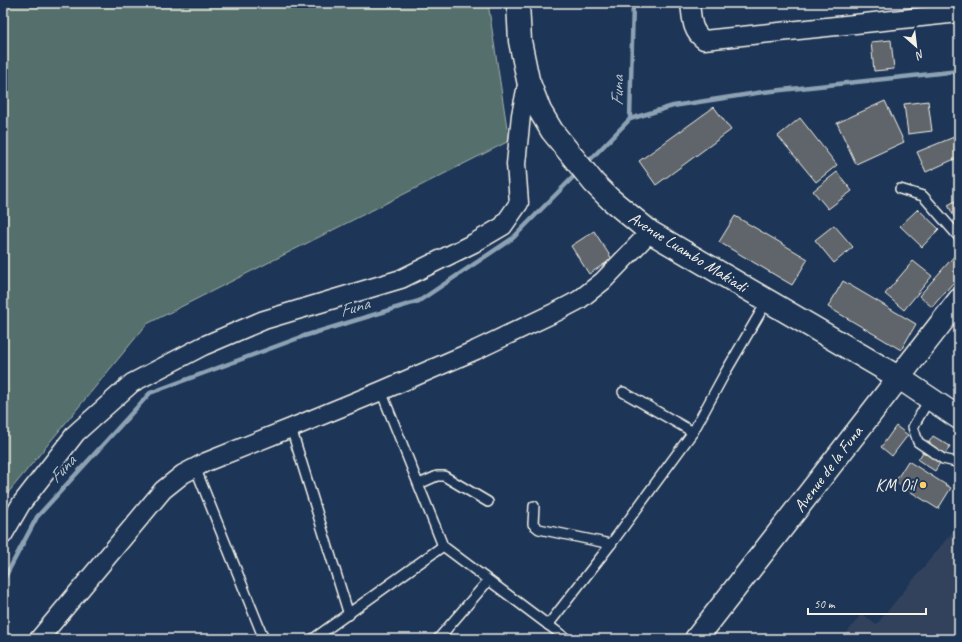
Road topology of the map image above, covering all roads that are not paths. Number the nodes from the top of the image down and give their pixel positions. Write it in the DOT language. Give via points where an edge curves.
graph roads {
  1 [pos="518,3"];
  2 [pos="690,3"];
  3 [pos="959,13"];
  4 [pos="528,80"];
  5 [pos="900,189"];
  6 [pos="650,232"];
  7 [pos="959,237"];
  8 [pos="959,300"];
  9 [pos="767,301"];
  10 [pos="898,377"];
  11 [pos="381,391"];
  12 [pos="622,392"];
  13 [pos="930,398"];
  14 [pos="959,418"];
  15 [pos="291,428"];
  16 [pos="693,432"];
  17 [pos="959,461"];
  18 [pos="195,467"];
  19 [pos="419,484"];
  20 [pos="488,502"];
  21 [pos="534,506"];
  22 [pos="3,534"];
  23 [pos="611,544"];
  24 [pos="443,546"];
  25 [pos="488,581"];
  26 [pos="349,615"];
  27 [pos="548,625"];
  28 [pos="39,639"];
  29 [pos="264,639"];
  30 [pos="314,639"];
  31 [pos="438,639"];
  32 [pos="567,639"];
  33 [pos="696,639"];
  1 -- 4 [label="main road, Avenue Luambo Makiadi" via="520,41"];
  2 -- 3 [label="street" via="693,26 697,35 704,40"];
  4 -- 6 [label="main road, Avenue Luambo Makiadi" via="540,111 558,140 594,183 624,212"];
  4 -- 22 [label="street" via="516,164 520,204 503,226 401,279 264,320 203,346 132,383 76,433 21,504"];
  5 -- 7 [label="lane" via="923,196"];
  6 -- 9 [label="main road, Avenue Luambo Makiadi"];
  6 -- 11 [label="street" via="603,281 579,300 476,350"];
  8 -- 10 [label="main road, Avenue de la Funa"];
  9 -- 10 [label="main road, Avenue Luambo Makiadi"];
  9 -- 16 [label="lane"];
  10 -- 13 [label="main road, Avenue Luambo Makiadi"];
  10 -- 33 [label="main road, Avenue de la Funa"];
  11 -- 15 [label="street"];
  11 -- 19 [label="lane"];
  12 -- 16 [label="lane"];
  13 -- 14 [label="main road, Avenue Luambo Makiadi"];
  13 -- 17 [label="lane" via="913,427 918,442 942,459"];
  15 -- 18 [label="street"];
  15 -- 26 [label="lane"];
  16 -- 23 [label="lane"];
  18 -- 28 [label="street" via="163,490"];
  18 -- 29 [label="lane"];
  19 -- 20 [label="lane" via="444,476"];
  19 -- 24 [label="lane"];
  21 -- 23 [label="lane" via="533,524 539,529"];
  23 -- 27 [label="lane"];
  24 -- 25 [label="lane"];
  24 -- 26 [label="lane"];
  25 -- 27 [label="lane"];
  25 -- 31 [label="lane"];
  26 -- 30 [label="lane"];
  27 -- 32 [label="lane"];
}
